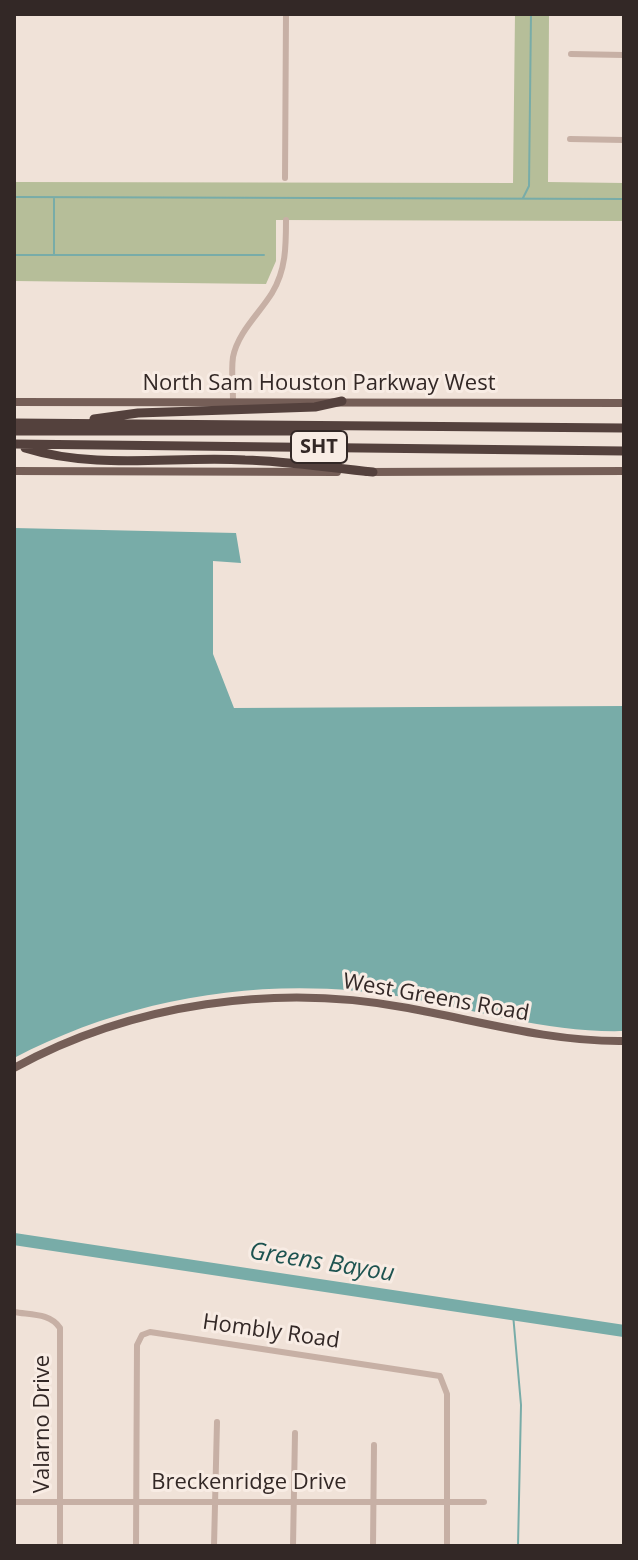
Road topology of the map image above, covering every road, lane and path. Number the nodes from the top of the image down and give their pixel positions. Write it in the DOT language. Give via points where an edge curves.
graph roads {
  1 [pos="286,14"];
  2 [pos="571,54"];
  3 [pos="624,55"];
  4 [pos="570,139"];
  5 [pos="624,140"];
  6 [pos="285,178"];
  7 [pos="286,220"];
  8 [pos="233,401"];
  9 [pos="342,401"];
  10 [pos="14,402"];
  11 [pos="624,403"];
  12 [pos="14,423"];
  13 [pos="60,424"];
  14 [pos="383,428"];
  15 [pos="624,428"];
  16 [pos="14,431"];
  17 [pos="14,444"];
  18 [pos="624,451"];
  19 [pos="14,471"];
  20 [pos="624,471"];
  21 [pos="373,472"];
  22 [pos="624,1041"];
  23 [pos="14,1068"];
  24 [pos="14,1312"];
  25 [pos="217,1422"];
  26 [pos="295,1433"];
  27 [pos="374,1445"];
  28 [pos="60,1500"];
  29 [pos="136,1500"];
  30 [pos="215,1501"];
  31 [pos="294,1501"];
  32 [pos="14,1502"];
  33 [pos="374,1502"];
  34 [pos="447,1502"];
  35 [pos="484,1502"];
  36 [pos="60,1546"];
  37 [pos="136,1546"];
  38 [pos="214,1546"];
  39 [pos="293,1546"];
  40 [pos="373,1546"];
  41 [pos="447,1546"];
  1 -- 6 [label="street"];
  2 -- 3 [label="street"];
  4 -- 5 [label="street"];
  7 -- 8 [label="street" via="280,276 233,357"];
  8 -- 9 [label="main road, North Sam Houston Parkway West"];
  8 -- 10 [label="main road, North Sam Houston Parkway West"];
  9 -- 11 [label="main road, North Sam Houston Parkway West"];
  9 -- 13 [label="highway" via="315,407 138,413"];
  12 -- 13 [label="highway, SHT"];
  13 -- 14 [label="highway, SHT"];
  14 -- 15 [label="highway, SHT"];
  14 -- 16 [label="highway, SHT"];
  17 -- 18 [label="highway, SHT"];
  17 -- 21 [label="highway" via="50,456 245,460"];
  19 -- 21 [label="main road"];
  20 -- 21 [label="main road"];
  22 -- 23 [label="main road, West Greens Road" via="541,1034 375,1002 260,998 134,1020"];
  24 -- 28 [label="street, Valarno Drive" via="54,1320 60,1328"];
  25 -- 30 [label="street"];
  26 -- 31 [label="street"];
  27 -- 33 [label="street"];
  28 -- 29 [label="street, Breckenridge Drive"];
  28 -- 32 [label="street, Breckenridge Drive"];
  28 -- 36 [label="street, Valarno Drive"];
  29 -- 30 [label="street, Breckenridge Drive"];
  29 -- 34 [label="street, Hombly Road" via="137,1345 150,1332 440,1376 447,1394"];
  29 -- 37 [label="street"];
  30 -- 31 [label="street, Breckenridge Drive"];
  30 -- 38 [label="street"];
  31 -- 33 [label="street, Breckenridge Drive"];
  31 -- 39 [label="street"];
  33 -- 34 [label="street, Breckenridge Drive"];
  33 -- 40 [label="street"];
  34 -- 35 [label="street, Breckenridge Drive"];
  34 -- 41 [label="street"];
}
